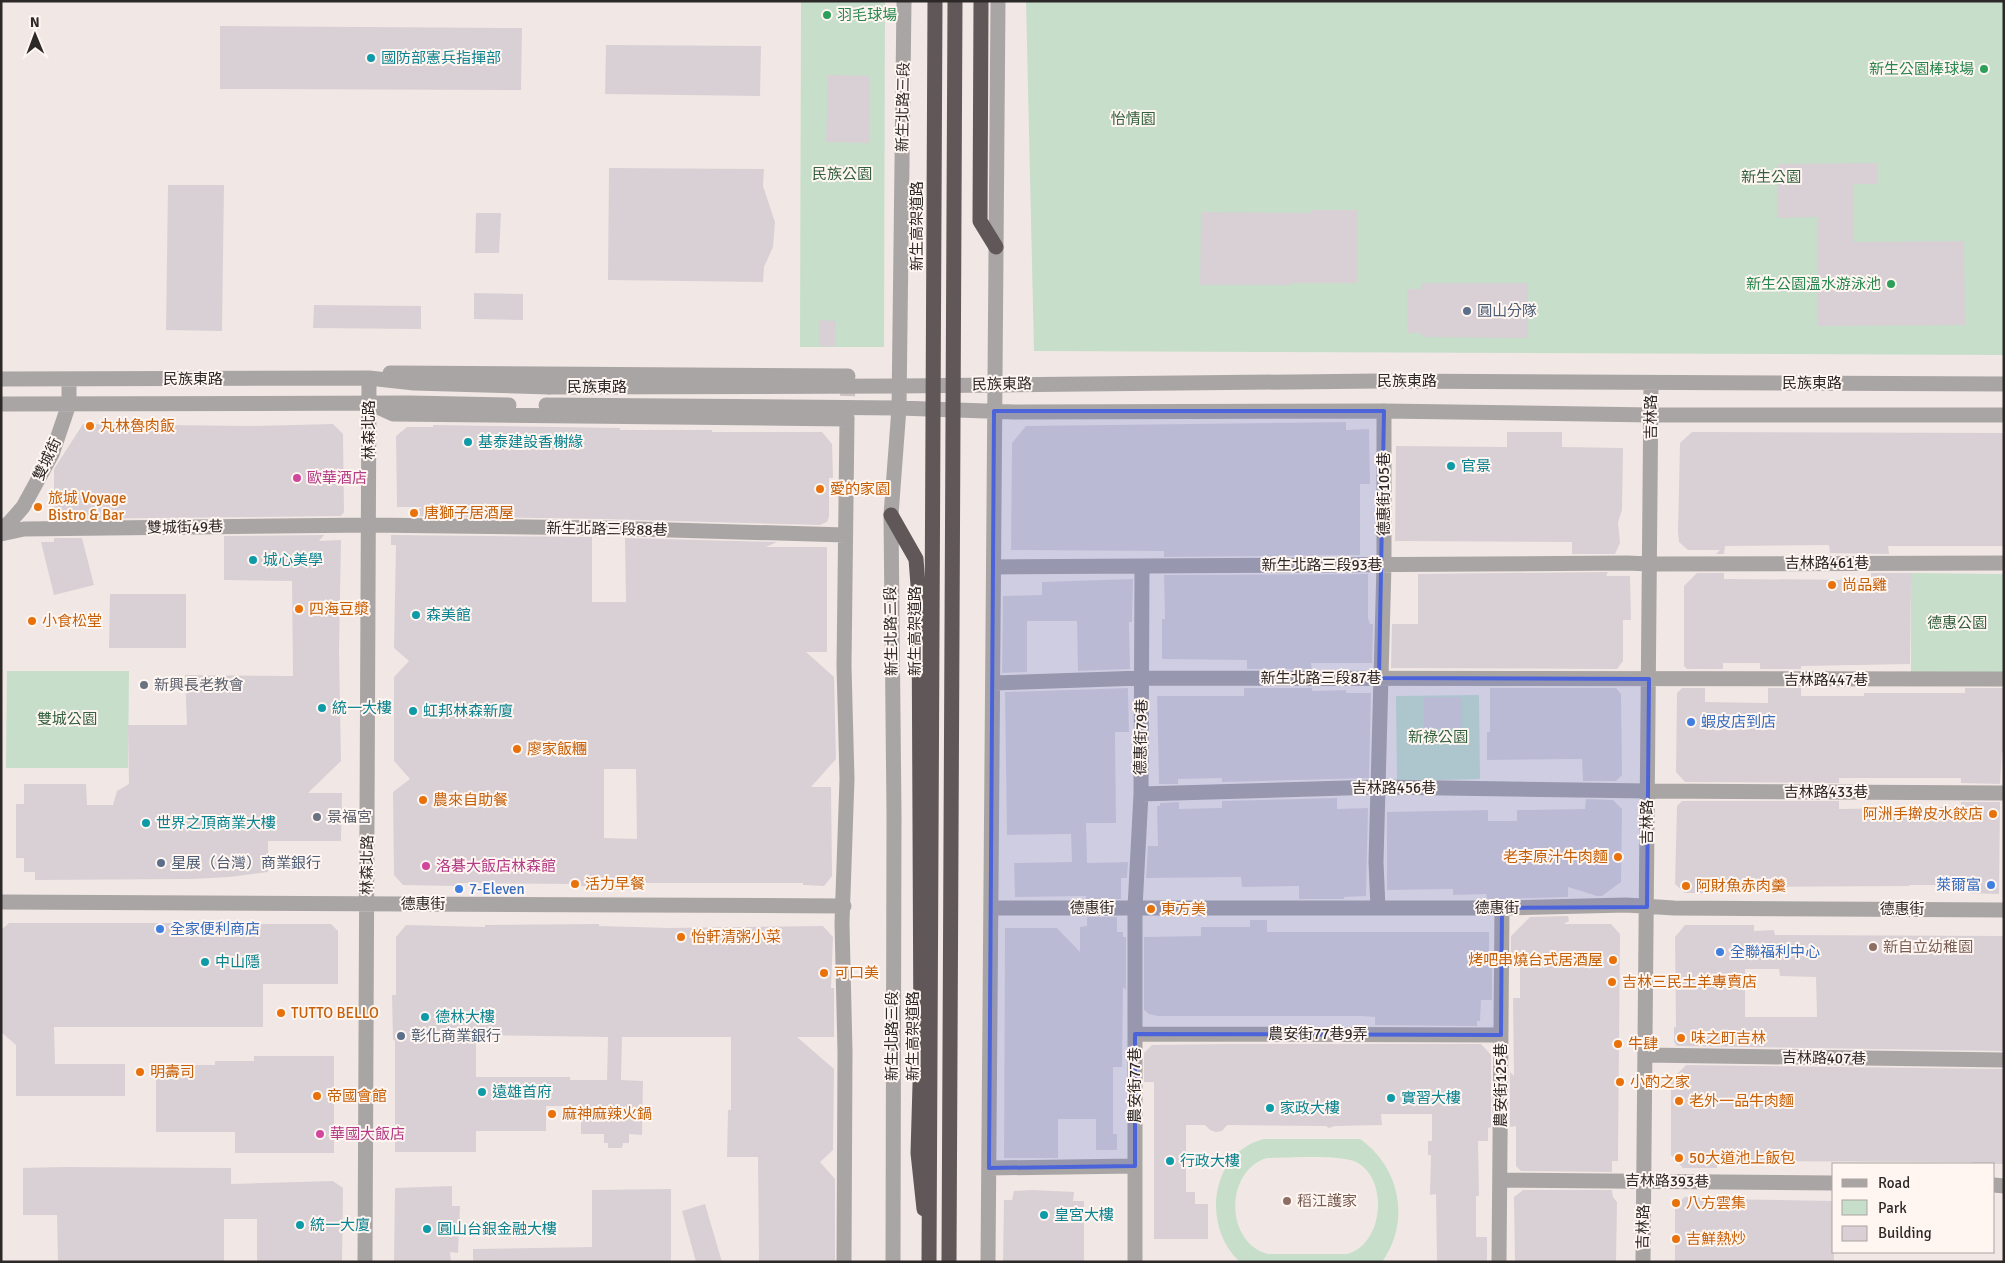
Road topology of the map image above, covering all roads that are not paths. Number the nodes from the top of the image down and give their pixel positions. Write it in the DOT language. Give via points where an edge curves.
graph roads {
  1 [pos="904,1"];
  2 [pos="936,1"];
  3 [pos="955,1"];
  4 [pos="980,1"];
  5 [pos="998,1"];
  6 [pos="996,247"];
  7 [pos="848,376"];
  8 [pos="369,378"];
  9 [pos="1,379"];
  10 [pos="69,379"];
  11 [pos="1652,383"];
  12 [pos="995,384"];
  13 [pos="2004,384"];
  14 [pos="899,386"];
  15 [pos="369,403"];
  16 [pos="1,404"];
  17 [pos="69,404"];
  18 [pos="899,408"];
  19 [pos="994,411"];
  20 [pos="1384,411"];
  21 [pos="1652,415"];
  22 [pos="2004,415"];
  23 [pos="891,515"];
  24 [pos="369,525"];
  25 [pos="1,528"];
  26 [pos="1,534"];
  27 [pos="845,535"];
  28 [pos="2004,562"];
  29 [pos="1650,564"];
  30 [pos="1384,565"];
  31 [pos="1142,566"];
  32 [pos="994,567"];
  33 [pos="1142,678"];
  34 [pos="1380,678"];
  35 [pos="1649,679"];
  36 [pos="2004,679"];
  37 [pos="993,683"];
  38 [pos="1379,787"];
  39 [pos="1648,791"];
  40 [pos="2004,792"];
  41 [pos="1140,794"];
  42 [pos="1,902"];
  43 [pos="366,904"];
  44 [pos="844,906"];
  45 [pos="1647,907"];
  46 [pos="991,908"];
  47 [pos="1135,908"];
  48 [pos="1378,908"];
  49 [pos="1502,908"];
  50 [pos="2004,910"];
  51 [pos="1135,1034"];
  52 [pos="1501,1035"];
  53 [pos="1645,1056"];
  54 [pos="2004,1060"];
  55 [pos="1135,1166"];
  56 [pos="989,1168"];
  57 [pos="1500,1180"];
  58 [pos="1644,1181"];
  59 [pos="1832,1183"];
  60 [pos="929,1258"];
  61 [pos="365,1262"];
  62 [pos="844,1262"];
  63 [pos="893,1262"];
  64 [pos="949,1262"];
  65 [pos="988,1262"];
  66 [pos="1135,1262"];
  67 [pos="1499,1262"];
  68 [pos="1643,1262"];
  1 -- 14 [label="street, 新生北路三段"];
  2 -- 60 [label="highway, 新生高架道路, bridge"];
  3 -- 64 [label="highway, bridge"];
  4 -- 6 [label="highway" via="980,220"];
  5 -- 6 [label="street"];
  6 -- 12 [label="street"];
  7 -- 8 [label="street" via="395,372"];
  8 -- 10 [label="street, 民族東路"];
  8 -- 14 [label="street, 民族東路, bridge" via="414,384 549,387"];
  8 -- 15 [label="street, 林森北路"];
  9 -- 10 [label="street, 民族東路"];
  10 -- 17 [label="street, 雙城街"];
  11 -- 12 [label="street, 民族東路"];
  11 -- 13 [label="street, 民族東路"];
  11 -- 21 [label="street, 吉林路"];
  12 -- 14 [label="street, 民族東路"];
  12 -- 19 [label="street"];
  14 -- 18 [label="street, 新生北路三段"];
  15 -- 17 [label="street, 民族東路"];
  15 -- 18 [label="street, 民族東路, bridge"];
  15 -- 24 [label="street, 林森北路"];
  15 -- 27 [label="street" via="393,414 847,419"];
  16 -- 17 [label="street, 民族東路"];
  17 -- 25 [label="street, 雙城街" via="52,454 23,508"];
  18 -- 19 [label="street, 民族東路"];
  18 -- 23 [label="street, 新生北路三段"];
  19 -- 20 [label="street, 民族東路"];
  19 -- 32 [label="street"];
  20 -- 21 [label="street, 民族東路"];
  20 -- 30 [label="street, 德惠街105巷"];
  21 -- 22 [label="street, 民族東路"];
  21 -- 29 [label="street, 吉林路"];
  23 -- 60 [label="highway, bridge" via="916,558 921,1051 918,1153"];
  23 -- 63 [label="street, 新生北路三段"];
  24 -- 26 [label="street, 雙城街49巷" via="24,529"];
  24 -- 27 [label="street, 新生北路三段88巷"];
  24 -- 43 [label="street, 林森北路"];
  27 -- 44 [label="street" via="847,779"];
  28 -- 29 [label="street, 吉林路461巷"];
  29 -- 30 [label="street, 新生北路三段93巷"];
  29 -- 35 [label="street, 吉林路"];
  30 -- 31 [label="street, 新生北路三段93巷"];
  30 -- 34 [label="street, 德惠街105巷"];
  31 -- 32 [label="street, 新生北路三段93巷"];
  31 -- 33 [label="street, 德惠街79巷"];
  32 -- 37 [label="street"];
  33 -- 34 [label="street, 新生北路三段87巷"];
  33 -- 37 [label="street, 新生北路三段87巷"];
  33 -- 41 [label="street, 德惠街79巷"];
  34 -- 35 [label="street, 新生北路三段87巷"];
  34 -- 38 [label="street, 德惠街105巷"];
  35 -- 36 [label="street, 吉林路447巷"];
  35 -- 39 [label="street, 吉林路"];
  37 -- 46 [label="street"];
  38 -- 39 [label="street, 吉林路456巷"];
  38 -- 41 [label="street, 吉林路456巷"];
  38 -- 48 [label="street, 德惠街105巷"];
  39 -- 40 [label="street, 吉林路433巷"];
  39 -- 45 [label="street, 吉林路"];
  41 -- 47 [label="street, 德惠街79巷"];
  42 -- 43 [label="street, 德惠街"];
  43 -- 44 [label="street, 德惠街"];
  43 -- 61 [label="street, 林森北路"];
  44 -- 62 [label="street"];
  45 -- 49 [label="street, 德惠街"];
  45 -- 50 [label="street, 德惠街"];
  45 -- 53 [label="street, 吉林路"];
  46 -- 47 [label="street, 德惠街"];
  46 -- 56 [label="street"];
  47 -- 48 [label="street, 德惠街"];
  47 -- 51 [label="street, 農安街77巷"];
  48 -- 49 [label="street, 德惠街"];
  49 -- 52 [label="street, 農安街125巷"];
  51 -- 52 [label="street, 農安街77巷9弄"];
  51 -- 55 [label="street, 農安街77巷"];
  52 -- 57 [label="street, 農安街125巷"];
  53 -- 54 [label="street, 吉林路407巷"];
  53 -- 58 [label="street, 吉林路"];
  55 -- 56 [label="street"];
  55 -- 66 [label="street, 農安街77巷"];
  56 -- 65 [label="street"];
  57 -- 58 [label="street, 吉林路393巷"];
  57 -- 67 [label="street, 農安街125巷"];
  58 -- 59 [label="street, 吉林路393巷"];
  58 -- 68 [label="street, 吉林路"];
}
